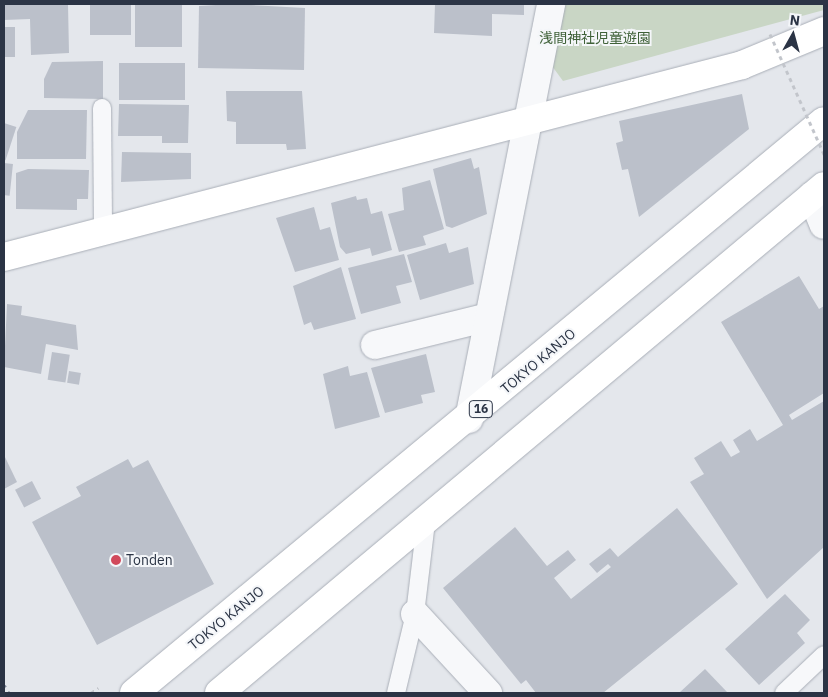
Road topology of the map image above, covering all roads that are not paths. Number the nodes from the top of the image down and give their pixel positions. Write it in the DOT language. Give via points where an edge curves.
graph roads {
  1 [pos="551,4"];
  2 [pos="824,31"];
  3 [pos="102,108"];
  4 [pos="527,120"];
  5 [pos="824,121"];
  6 [pos="818,191"];
  7 [pos="824,225"];
  8 [pos="103,231"];
  9 [pos="4,257"];
  10 [pos="485,318"];
  11 [pos="375,345"];
  12 [pos="469,419"];
  13 [pos="426,522"];
  14 [pos="416,614"];
  15 [pos="824,655"];
  16 [pos="134,693"];
  17 [pos="218,693"];
  18 [pos="396,693"];
  19 [pos="488,693"];
  20 [pos="784,693"];
  1 -- 4 [label="street"];
  2 -- 4 [label="main road" via="742,65"];
  3 -- 8 [label="lane"];
  4 -- 8 [label="main road"];
  4 -- 10 [label="street"];
  5 -- 12 [label="main road, TOKYO KANJO / 16"];
  6 -- 7 [label="street"];
  6 -- 13 [label="main road"];
  8 -- 9 [label="main road"];
  10 -- 11 [label="street"];
  10 -- 12 [label="street"];
  12 -- 16 [label="main road, TOKYO KANJO / 16"];
  13 -- 14 [label="lane"];
  13 -- 17 [label="main road"];
  14 -- 18 [label="lane"];
  14 -- 19 [label="street"];
  15 -- 20 [label="lane"];
}
